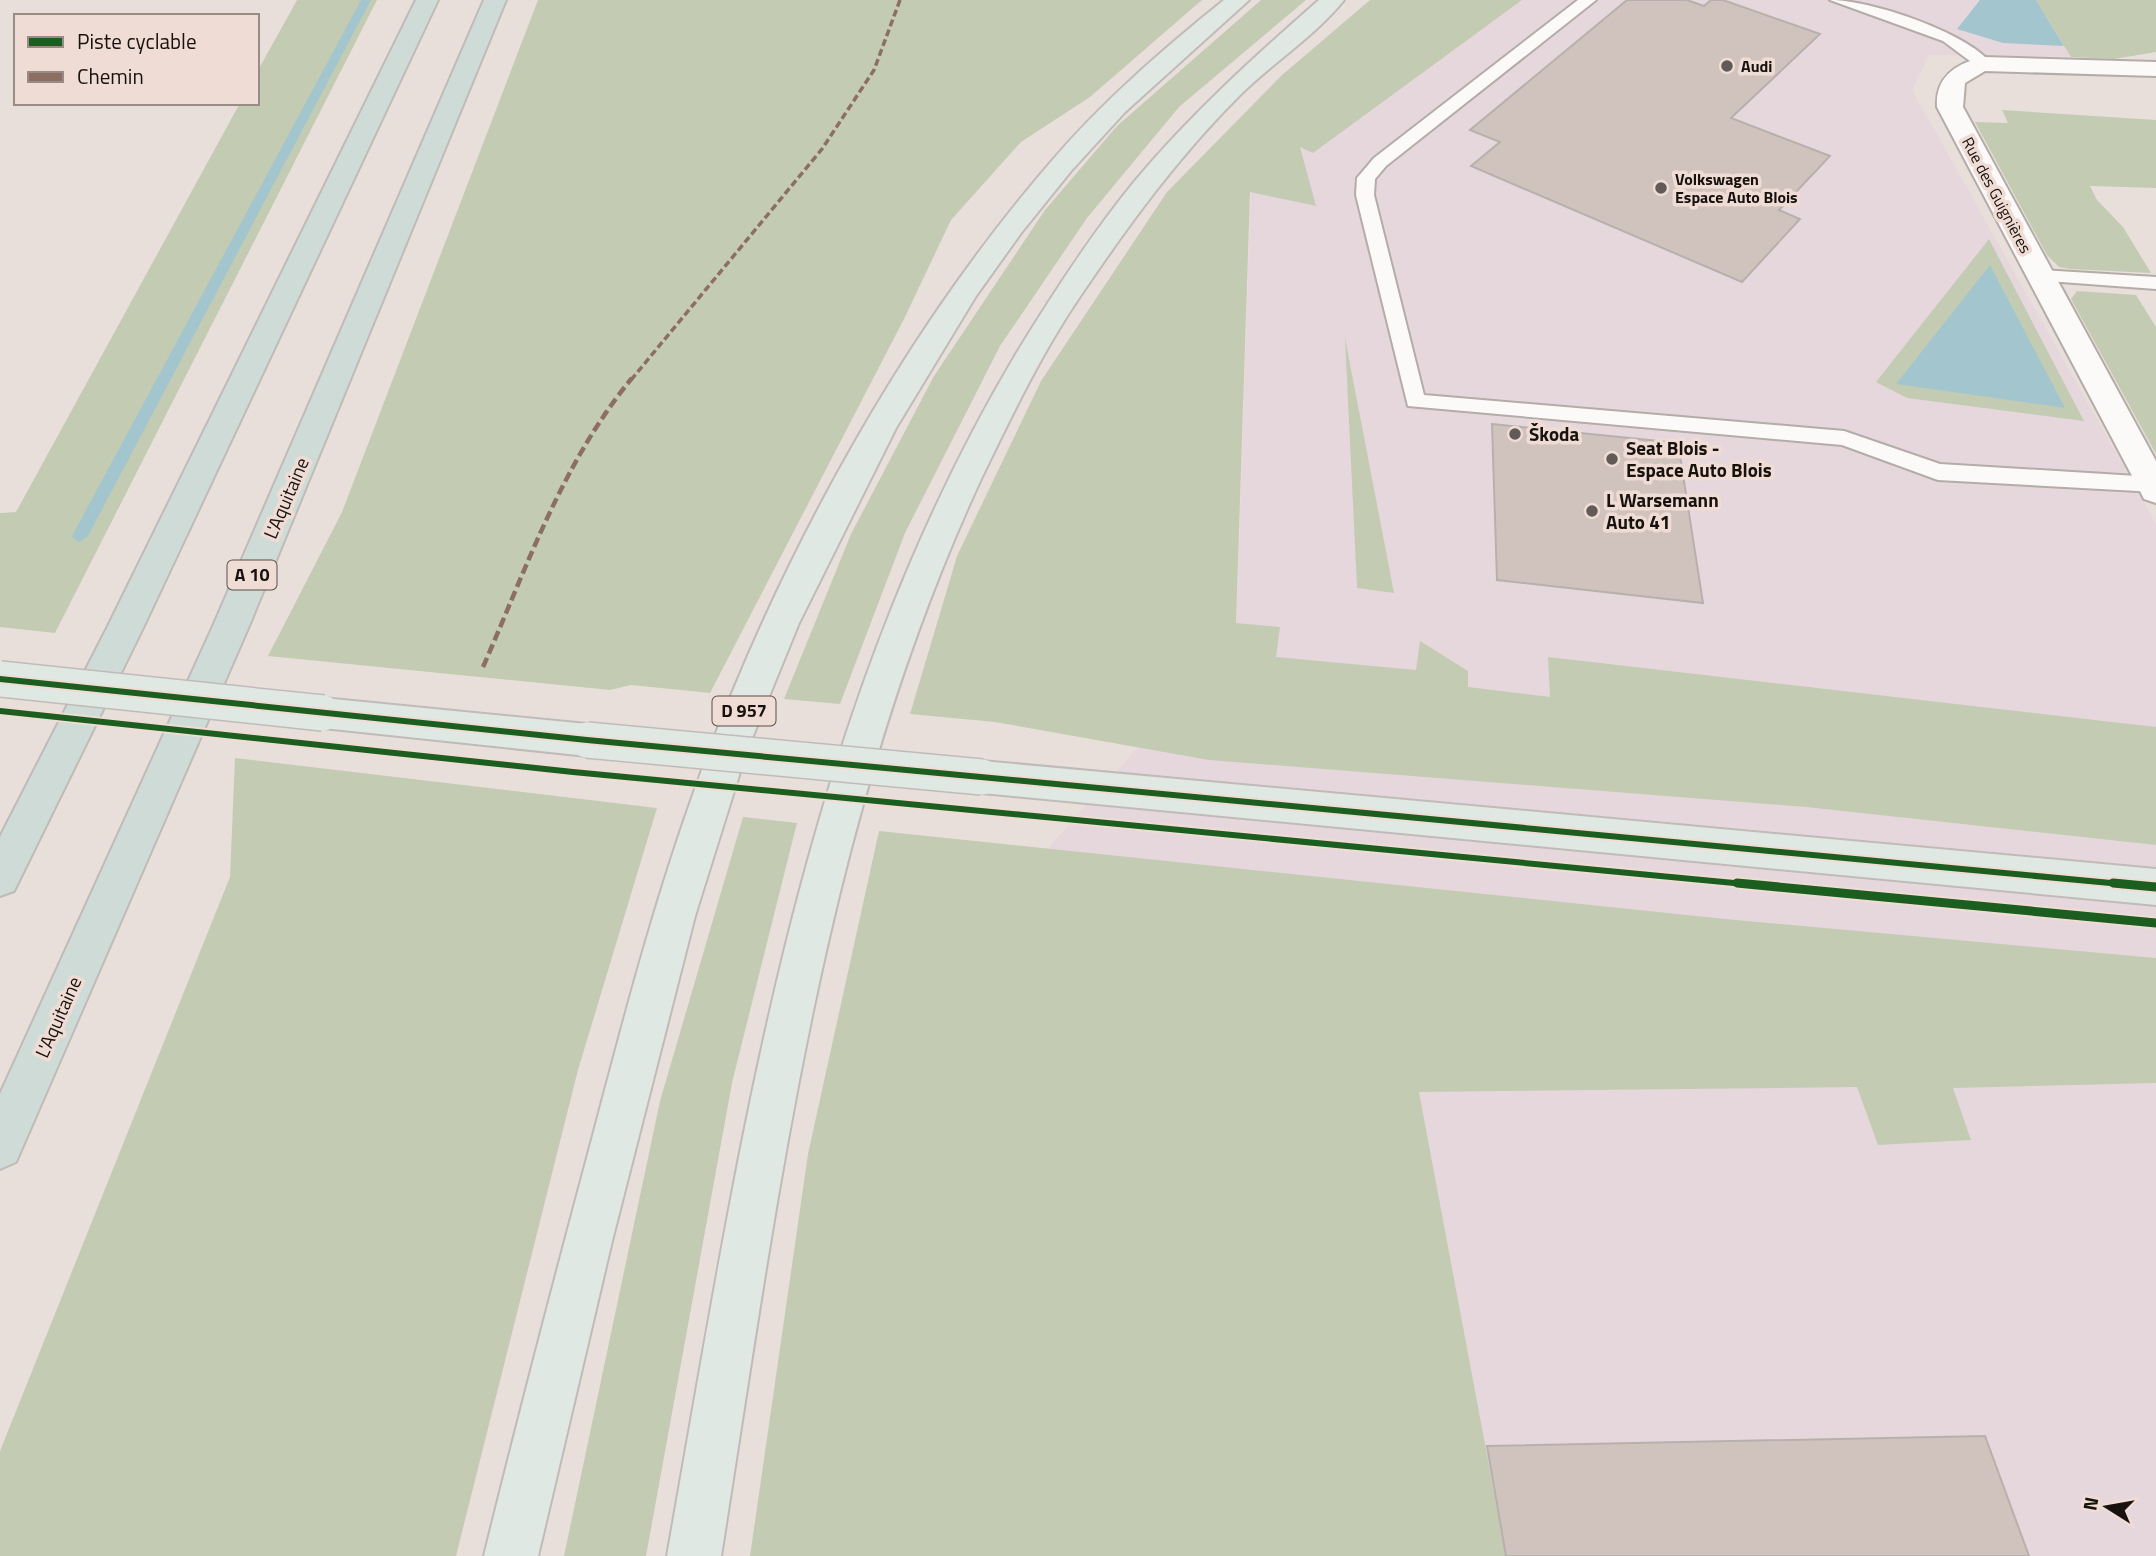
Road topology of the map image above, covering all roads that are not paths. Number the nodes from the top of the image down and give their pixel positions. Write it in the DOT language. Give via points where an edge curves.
graph roads {
  1 [pos="427,0"];
  2 [pos="495,0"];
  3 [pos="1238,0"];
  4 [pos="1333,0"];
  5 [pos="1588,0"];
  6 [pos="1838,0"];
  7 [pos="1984,64"];
  8 [pos="2156,69"];
  9 [pos="2041,276"];
  10 [pos="2156,283"];
  11 [pos="2153,479"];
  12 [pos="0,679"];
  13 [pos="0,878"];
  14 [pos="2156,887"];
  15 [pos="0,1146"];
  16 [pos="511,1556"];
  17 [pos="694,1556"];
  1 -- 13 [label="highway" via="155,568"];
  2 -- 15 [label="highway, L'Aquitaine / A 10" via="236,613"];
  3 -- 16 [label="main road, D 957" via="1133,90 1083,140 972,277 878,430 810,565 748,698 678,900"];
  4 -- 17 [label="main road" via="1286,37 1209,110 1118,216 1023,363 962,481 872,710 811,918"];
  5 -- 11 [label="lane" via="1366,178 1365,195 1415,401 1844,438 1938,472"];
  6 -- 7 [label="lane" via="1949,38"];
  7 -- 8 [label="street, Rue des Guignières"];
  7 -- 9 [label="street, Rue des Guignières" via="1955,78 1948,93 1950,107"];
  9 -- 10 [label="lane"];
  9 -- 11 [label="street, Rue des Guignières"];
  12 -- 14 [label="main road, bridge" via="587,740"];
}
